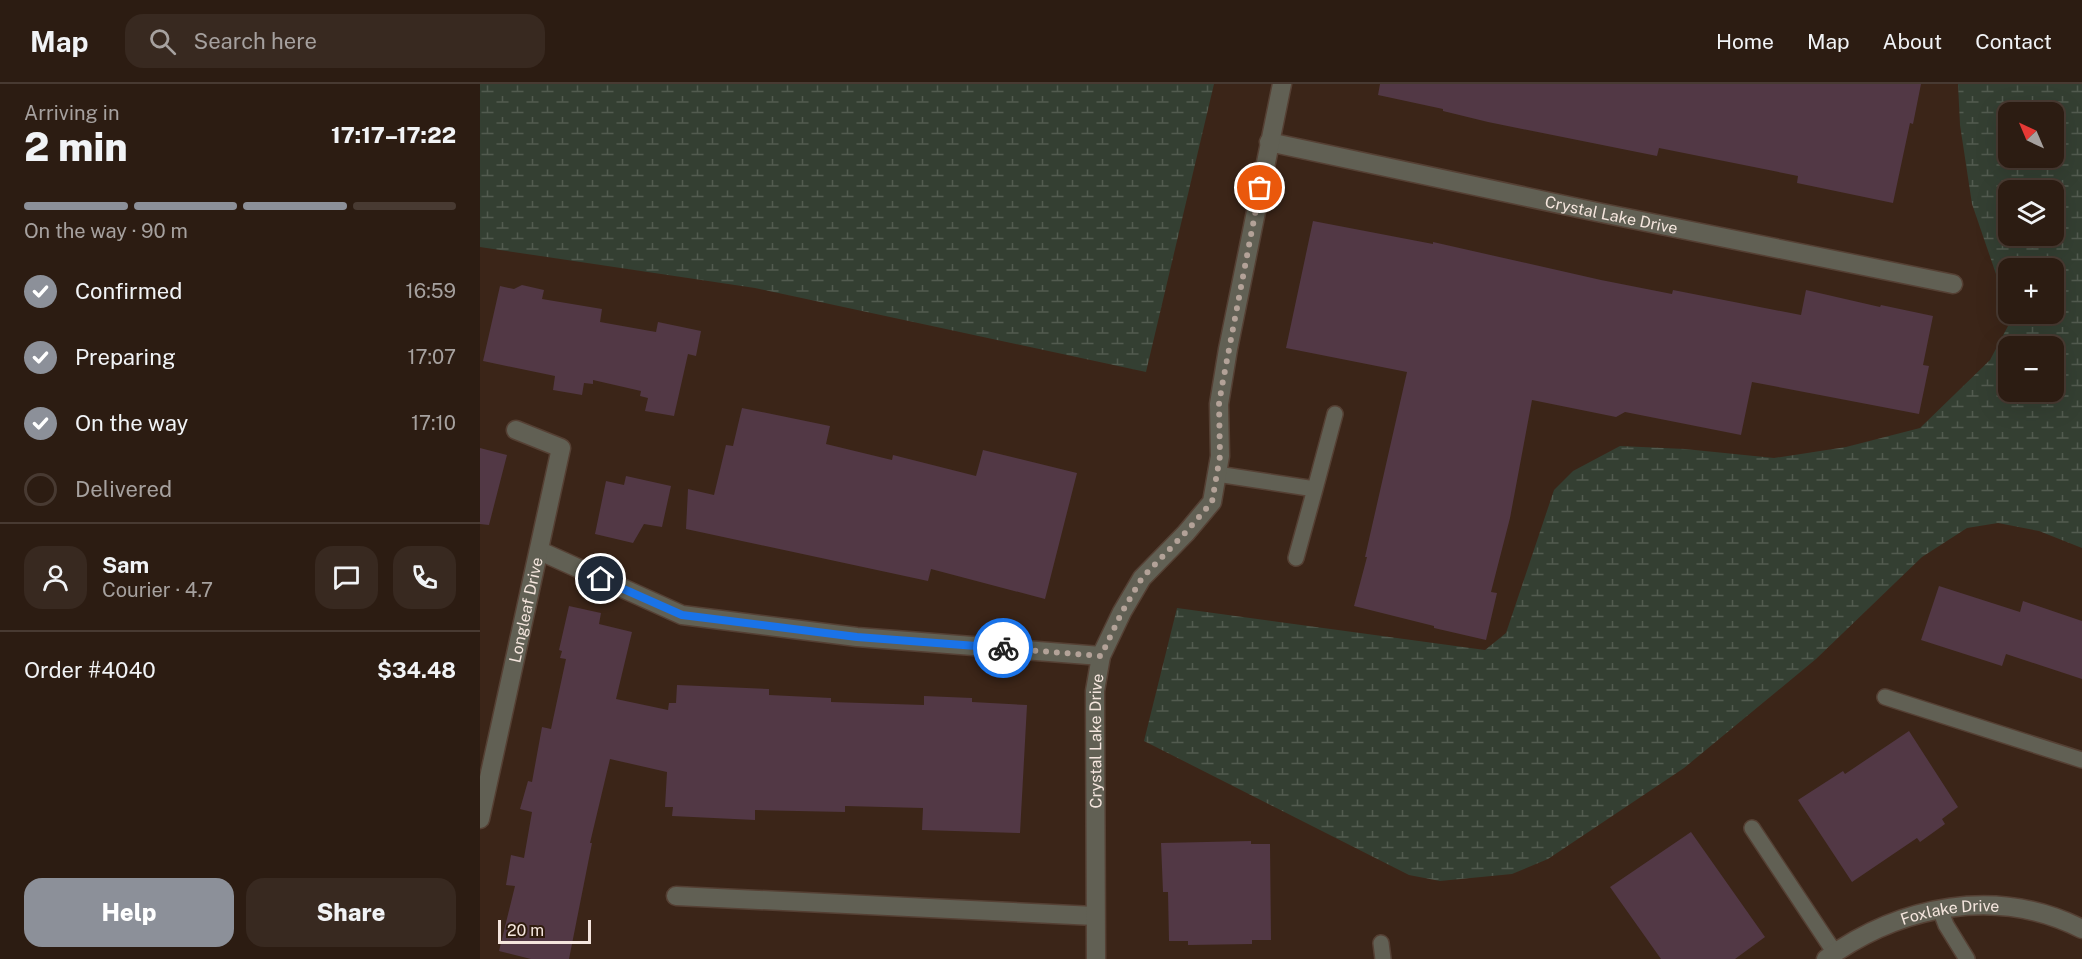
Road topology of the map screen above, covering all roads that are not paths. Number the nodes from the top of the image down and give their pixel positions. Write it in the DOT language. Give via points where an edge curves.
graph roads {
  1 [pos="1282,84"];
  2 [pos="1269,142"];
  3 [pos="1953,284"];
  4 [pos="1335,414"];
  5 [pos="516,430"];
  6 [pos="1216,474"];
  7 [pos="1315,489"];
  8 [pos="540,551"];
  9 [pos="1296,558"];
  10 [pos="1101,656"];
  11 [pos="1884,697"];
  12 [pos="2082,760"];
  13 [pos="480,819"];
  14 [pos="1752,828"];
  15 [pos="676,896"];
  16 [pos="1940,909"];
  17 [pos="1095,916"];
  18 [pos="2082,929"];
  19 [pos="1381,943"];
  20 [pos="1830,956"];
  21 [pos="1096,959"];
  22 [pos="1383,959"];
  23 [pos="1967,959"];
  1 -- 2 [label="street, Crystal Lake Drive"];
  2 -- 3 [label="street, Crystal Lake Drive"];
  2 -- 6 [label="street, Crystal Lake Drive" via="1226,360 1219,404 1220,456"];
  4 -- 7 [label="lane"];
  5 -- 8 [label="street, Longleaf Drive" via="561,448"];
  6 -- 7 [label="lane"];
  6 -- 10 [label="street, Crystal Lake Drive" via="1212,502 1142,578"];
  7 -- 9 [label="lane"];
  8 -- 10 [label="street" via="682,615 857,637"];
  8 -- 13 [label="street, Longleaf Drive"];
  10 -- 17 [label="street, Crystal Lake Drive" via="1095,691"];
  11 -- 12 [label="lane"];
  14 -- 20 [label="lane"];
  15 -- 17 [label="street"];
  16 -- 18 [label="street, Foxlake Drive" via="1977,904 2022,908"];
  16 -- 20 [label="street, Foxlake Drive" via="1887,923"];
  16 -- 23 [label="lane"];
  17 -- 21 [label="street, Crystal Lake Drive"];
  19 -- 22 [label="lane"];
}
